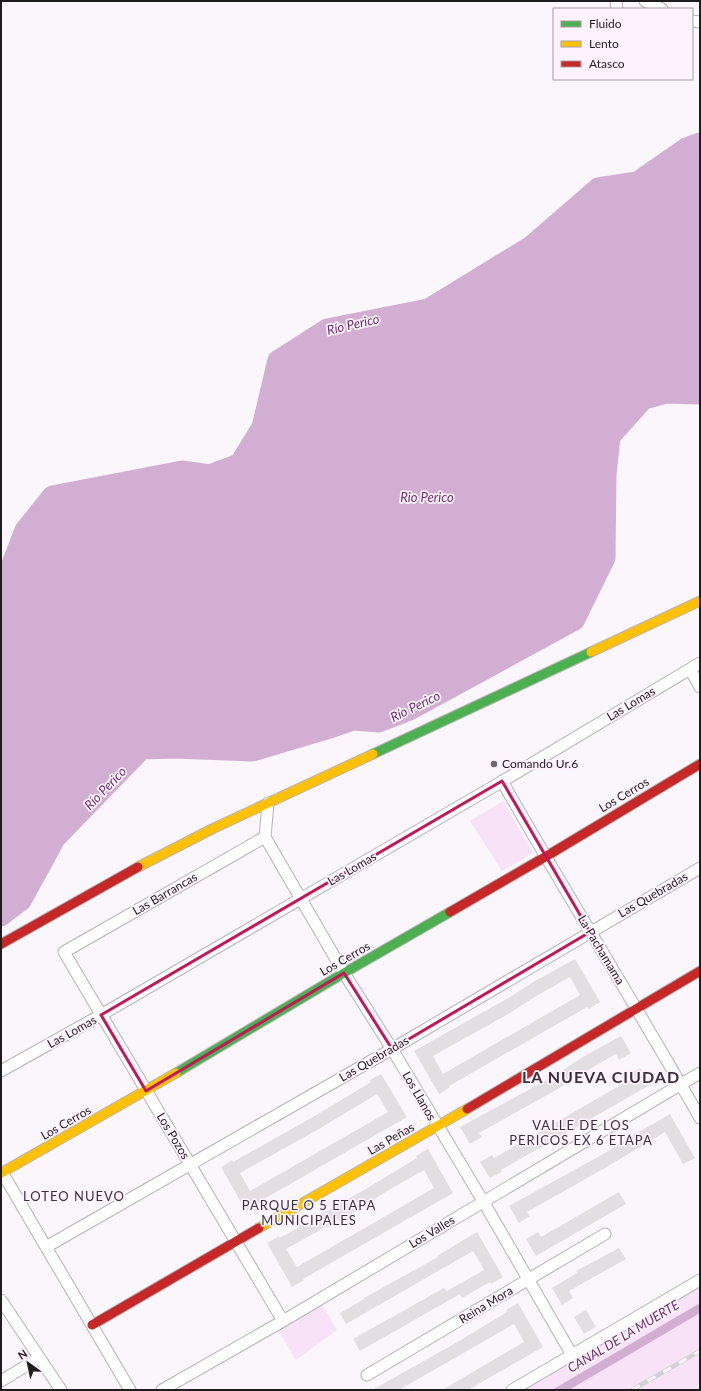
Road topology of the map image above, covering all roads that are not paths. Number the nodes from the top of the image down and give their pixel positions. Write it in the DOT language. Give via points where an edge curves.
graph roads {
  1 [pos="645,1"];
  2 [pos="660,8"];
  3 [pos="700,601"];
  4 [pos="700,663"];
  5 [pos="690,669"];
  6 [pos="700,687"];
  7 [pos="700,764"];
  8 [pos="502,781"];
  9 [pos="268,803"];
  10 [pos="265,837"];
  11 [pos="545,857"];
  12 [pos="700,868"];
  13 [pos="301,898"];
  14 [pos="590,932"];
  15 [pos="1,944"];
  16 [pos="64,952"];
  17 [pos="700,971"];
  18 [pos="344,973"];
  19 [pos="636,1009"];
  20 [pos="101,1016"];
  21 [pos="392,1049"];
  22 [pos="1,1071"];
  23 [pos="700,1073"];
  24 [pos="681,1084"];
  25 [pos="146,1091"];
  26 [pos="700,1118"];
  27 [pos="438,1126"];
  28 [pos="190,1165"];
  29 [pos="2,1173"];
  30 [pos="482,1201"];
  31 [pos="604,1234"];
  32 [pos="236,1241"];
  33 [pos="46,1247"];
  34 [pos="528,1280"];
  35 [pos="700,1280"];
  36 [pos="1,1300"];
  37 [pos="283,1321"];
  38 [pos="92,1325"];
  39 [pos="572,1355"];
  40 [pos="39,1358"];
  41 [pos="367,1375"];
  42 [pos="1,1381"];
  43 [pos="61,1390"];
  44 [pos="130,1390"];
  45 [pos="162,1390"];
  46 [pos="512,1390"];
  1 -- 2 [label="street"];
  3 -- 9 [label="street"];
  4 -- 5 [label="street, Las Lomas"];
  5 -- 6 [label="street"];
  5 -- 8 [label="street, Las Lomas"];
  7 -- 11 [label="street, Los Cerros"];
  8 -- 11 [label="street, La Pachamama"];
  8 -- 13 [label="street, Las Lomas"];
  9 -- 10 [label="street"];
  9 -- 15 [label="street" via="154,858"];
  10 -- 13 [label="street, Los Llanos"];
  10 -- 16 [label="street, Las Barrancas"];
  11 -- 14 [label="street, La Pachamama"];
  11 -- 18 [label="street, Los Cerros"];
  12 -- 14 [label="street, Las Quebradas"];
  13 -- 18 [label="street, Los Llanos"];
  13 -- 20 [label="street, Las Lomas"];
  14 -- 19 [label="street, La Pachamama"];
  14 -- 21 [label="street, Las Quebradas"];
  16 -- 20 [label="street, Los Pozos"];
  17 -- 19 [label="street, Las Peñas"];
  18 -- 21 [label="street, Los Llanos"];
  18 -- 25 [label="street, Los Cerros"];
  19 -- 24 [label="street, La Pachamama"];
  19 -- 27 [label="street, Las Peñas"];
  20 -- 22 [label="street, Las Lomas"];
  20 -- 25 [label="street, Los Pozos"];
  21 -- 27 [label="street, Los Llanos"];
  21 -- 28 [label="street, Las Quebradas"];
  23 -- 24 [label="street, Los Valles"];
  24 -- 26 [label="street, La Pachamama"];
  24 -- 30 [label="street, Los Valles"];
  25 -- 28 [label="street, Los Pozos"];
  25 -- 29 [label="street, Los Cerros"];
  27 -- 30 [label="street, Los Llanos"];
  27 -- 32 [label="street, Las Peñas"];
  28 -- 32 [label="street, Los Pozos"];
  28 -- 33 [label="street, Las Quebradas"];
  29 -- 33 [label="street"];
  30 -- 34 [label="street, Los Llanos"];
  30 -- 37 [label="street, Los Valles"];
  31 -- 34 [label="street, Reina Mora"];
  32 -- 37 [label="street, Los Pozos"];
  32 -- 38 [label="street, Las Peñas"];
  33 -- 38 [label="street"];
  34 -- 39 [label="street, Los Llanos"];
  34 -- 41 [label="street, Reina Mora"];
  35 -- 39 [label="street"];
  36 -- 40 [label="street"];
  37 -- 45 [label="street, Los Valles"];
  38 -- 44 [label="street"];
  39 -- 46 [label="street"];
  40 -- 42 [label="street"];
  40 -- 43 [label="street"];
}
